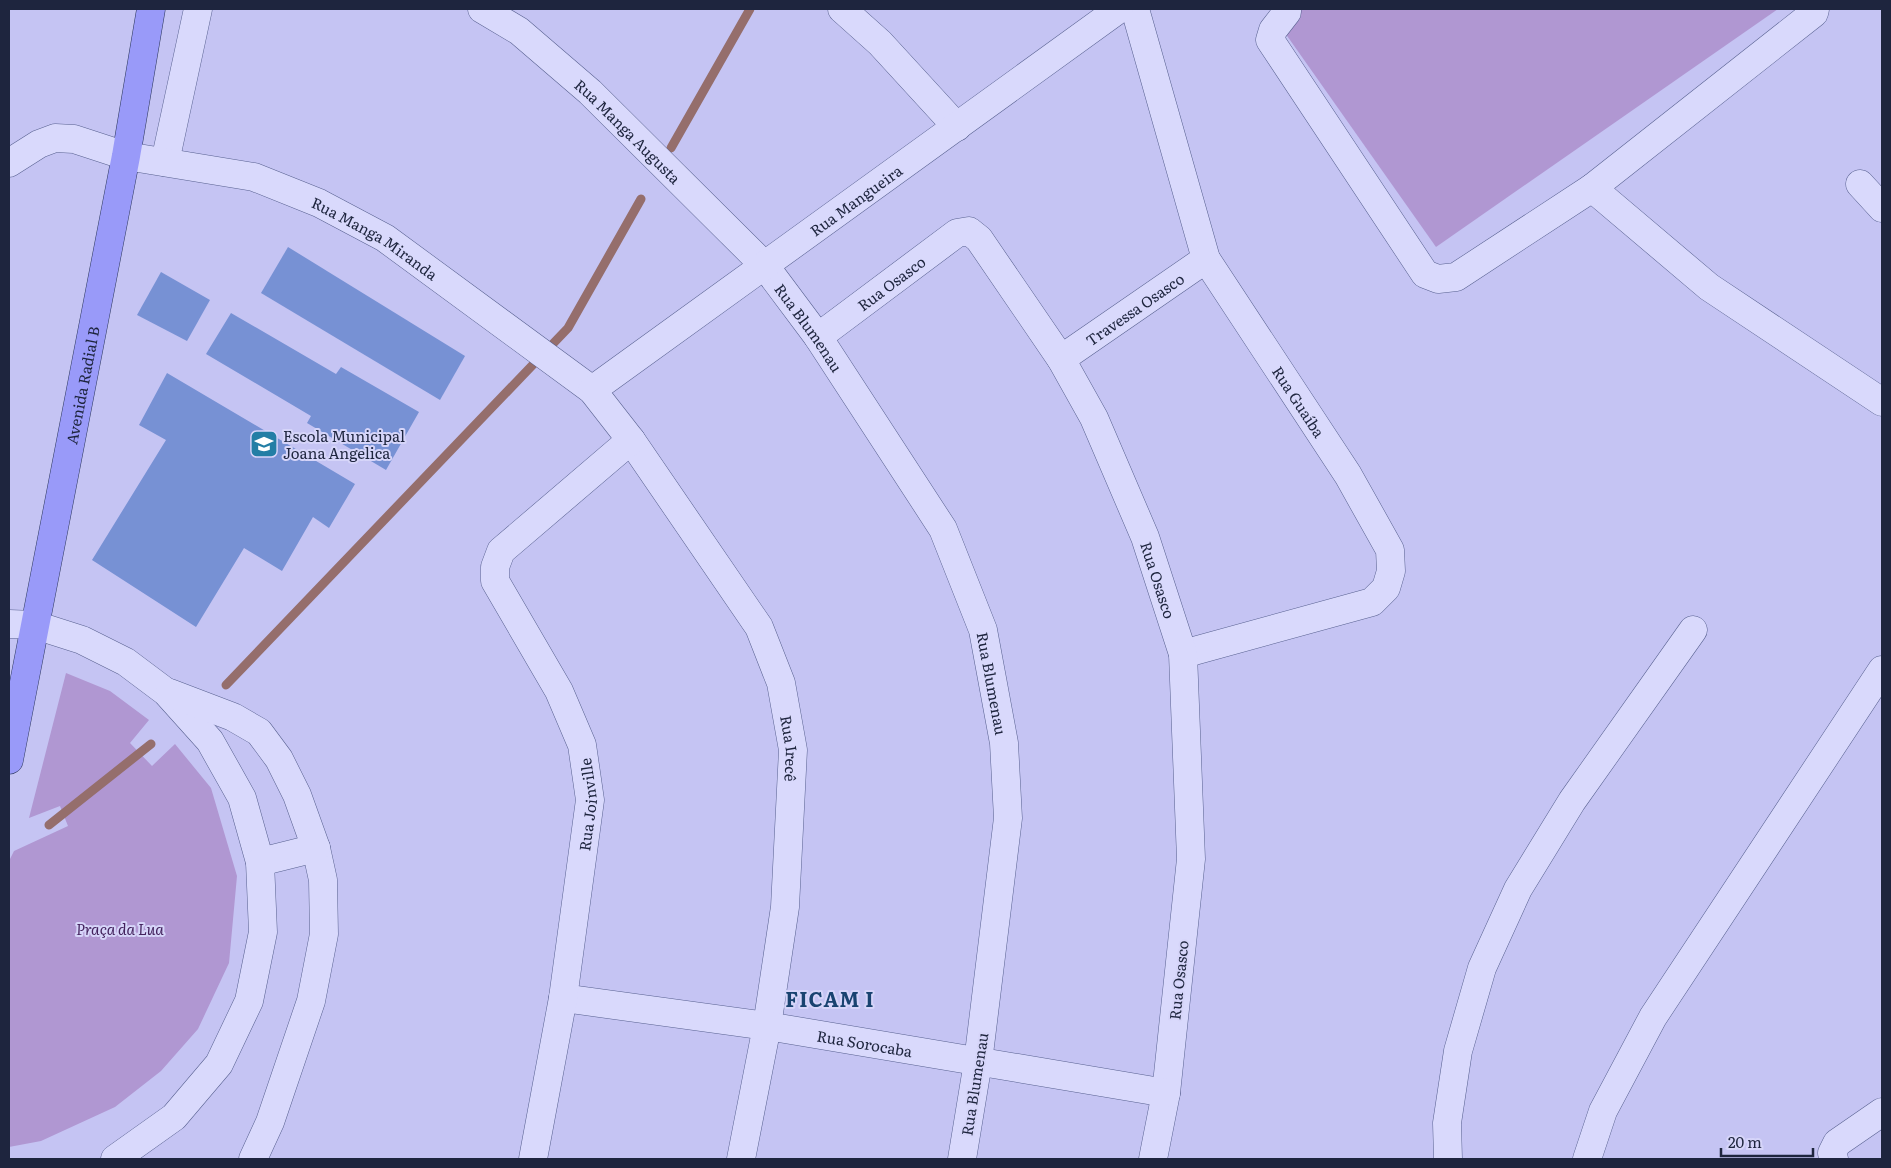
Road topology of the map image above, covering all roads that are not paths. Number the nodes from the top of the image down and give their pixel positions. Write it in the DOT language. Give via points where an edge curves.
graph roads {
  1 [pos="151,9"];
  2 [pos="198,9"];
  3 [pos="482,9"];
  4 [pos="842,9"];
  5 [pos="1119,9"];
  6 [pos="1135,9"];
  7 [pos="1287,9"];
  8 [pos="1815,9"];
  9 [pos="956,127"];
  10 [pos="126,156"];
  11 [pos="165,162"];
  12 [pos="9,163"];
  13 [pos="1860,184"];
  14 [pos="1592,188"];
  15 [pos="1882,208"];
  16 [pos="1206,259"];
  17 [pos="764,266"];
  18 [pos="818,337"];
  19 [pos="1061,358"];
  20 [pos="592,390"];
  21 [pos="1882,402"];
  22 [pos="631,440"];
  23 [pos="22,625"];
  24 [pos="1693,630"];
  25 [pos="1182,654"];
  26 [pos="1882,670"];
  27 [pos="166,692"];
  28 [pos="9,760"];
  29 [pos="316,848"];
  30 [pos="260,862"];
  31 [pos="563,998"];
  32 [pos="767,1026"];
  33 [pos="978,1062"];
  34 [pos="1166,1092"];
  35 [pos="1882,1112"];
  36 [pos="117,1159"];
  37 [pos="253,1159"];
  38 [pos="533,1159"];
  39 [pos="741,1159"];
  40 [pos="962,1159"];
  41 [pos="1153,1159"];
  42 [pos="1448,1159"];
  43 [pos="1587,1159"];
  44 [pos="1834,1159"];
  1 -- 10 [label="main road, Avenida Radial B"];
  2 -- 11 [label="street"];
  3 -- 17 [label="street, Rua Manga Augusta" via="519,31 590,92"];
  4 -- 9 [label="street" via="880,43"];
  5 -- 9 [label="street, Rua Mangueira"];
  6 -- 16 [label="street, Rua Guaíba"];
  7 -- 14 [label="street" via="1272,30 1270,40 1425,274 1438,278 1456,277"];
  8 -- 14 [label="street"];
  9 -- 17 [label="street, Rua Mangueira"];
  10 -- 11 [label="street, Rua Manga Miranda"];
  10 -- 12 [label="street, Rua Manga Miranda" via="74,139 55,138"];
  10 -- 23 [label="main road, Avenida Radial B"];
  11 -- 20 [label="street, Rua Manga Miranda" via="254,177 319,203 385,238"];
  13 -- 15 [label="street"];
  14 -- 21 [label="street" via="1709,287"];
  16 -- 19 [label="street, Travessa Osasco"];
  16 -- 25 [label="street, Rua Guaíba" via="1348,475 1390,550 1391,571 1386,588 1372,602"];
  17 -- 18 [label="street, Rua Blumenau"];
  17 -- 20 [label="street, Rua Mangueira"];
  18 -- 19 [label="street, Rua Osasco" via="957,233 969,231 979,238"];
  18 -- 33 [label="street, Rua Blumenau" via="943,529 983,630 1004,742 1008,818"];
  19 -- 25 [label="street, Rua Osasco" via="1094,418 1145,536"];
  20 -- 22 [label="street, Rua Irecê"];
  22 -- 31 [label="street, Rua Joinville" via="501,551 495,567 496,581 559,691 582,746 590,800"];
  22 -- 32 [label="street, Rua Irecê" via="759,627 781,683 793,750 785,907"];
  23 -- 27 [label="street" via="82,640 126,662"];
  23 -- 28 [label="main road, Avenida Radial B"];
  24 -- 42 [label="street" via="1572,801 1514,898 1482,968 1458,1051 1447,1123"];
  25 -- 34 [label="street, Rua Osasco" via="1191,859"];
  26 -- 43 [label="street" via="1653,1016 1603,1111"];
  27 -- 29 [label="street" via="233,717 258,732 279,759"];
  27 -- 30 [label="street" via="210,741 242,798"];
  29 -- 30 [label="street"];
  29 -- 37 [label="street" via="323,880 324,934 311,1001 270,1122"];
  30 -- 36 [label="street" via="261,942 249,1000 219,1064 174,1117"];
  31 -- 32 [label="street, Rua Sorocaba"];
  31 -- 38 [label="street, Rua Joinville"];
  32 -- 33 [label="street, Rua Sorocaba"];
  32 -- 39 [label="street, Rua Irecê"];
  33 -- 34 [label="street, Rua Sorocaba"];
  33 -- 40 [label="street, Rua Blumenau"];
  34 -- 41 [label="street, Rua Osasco"];
  35 -- 44 [label="street" via="1837,1143 1832,1153"];
}
